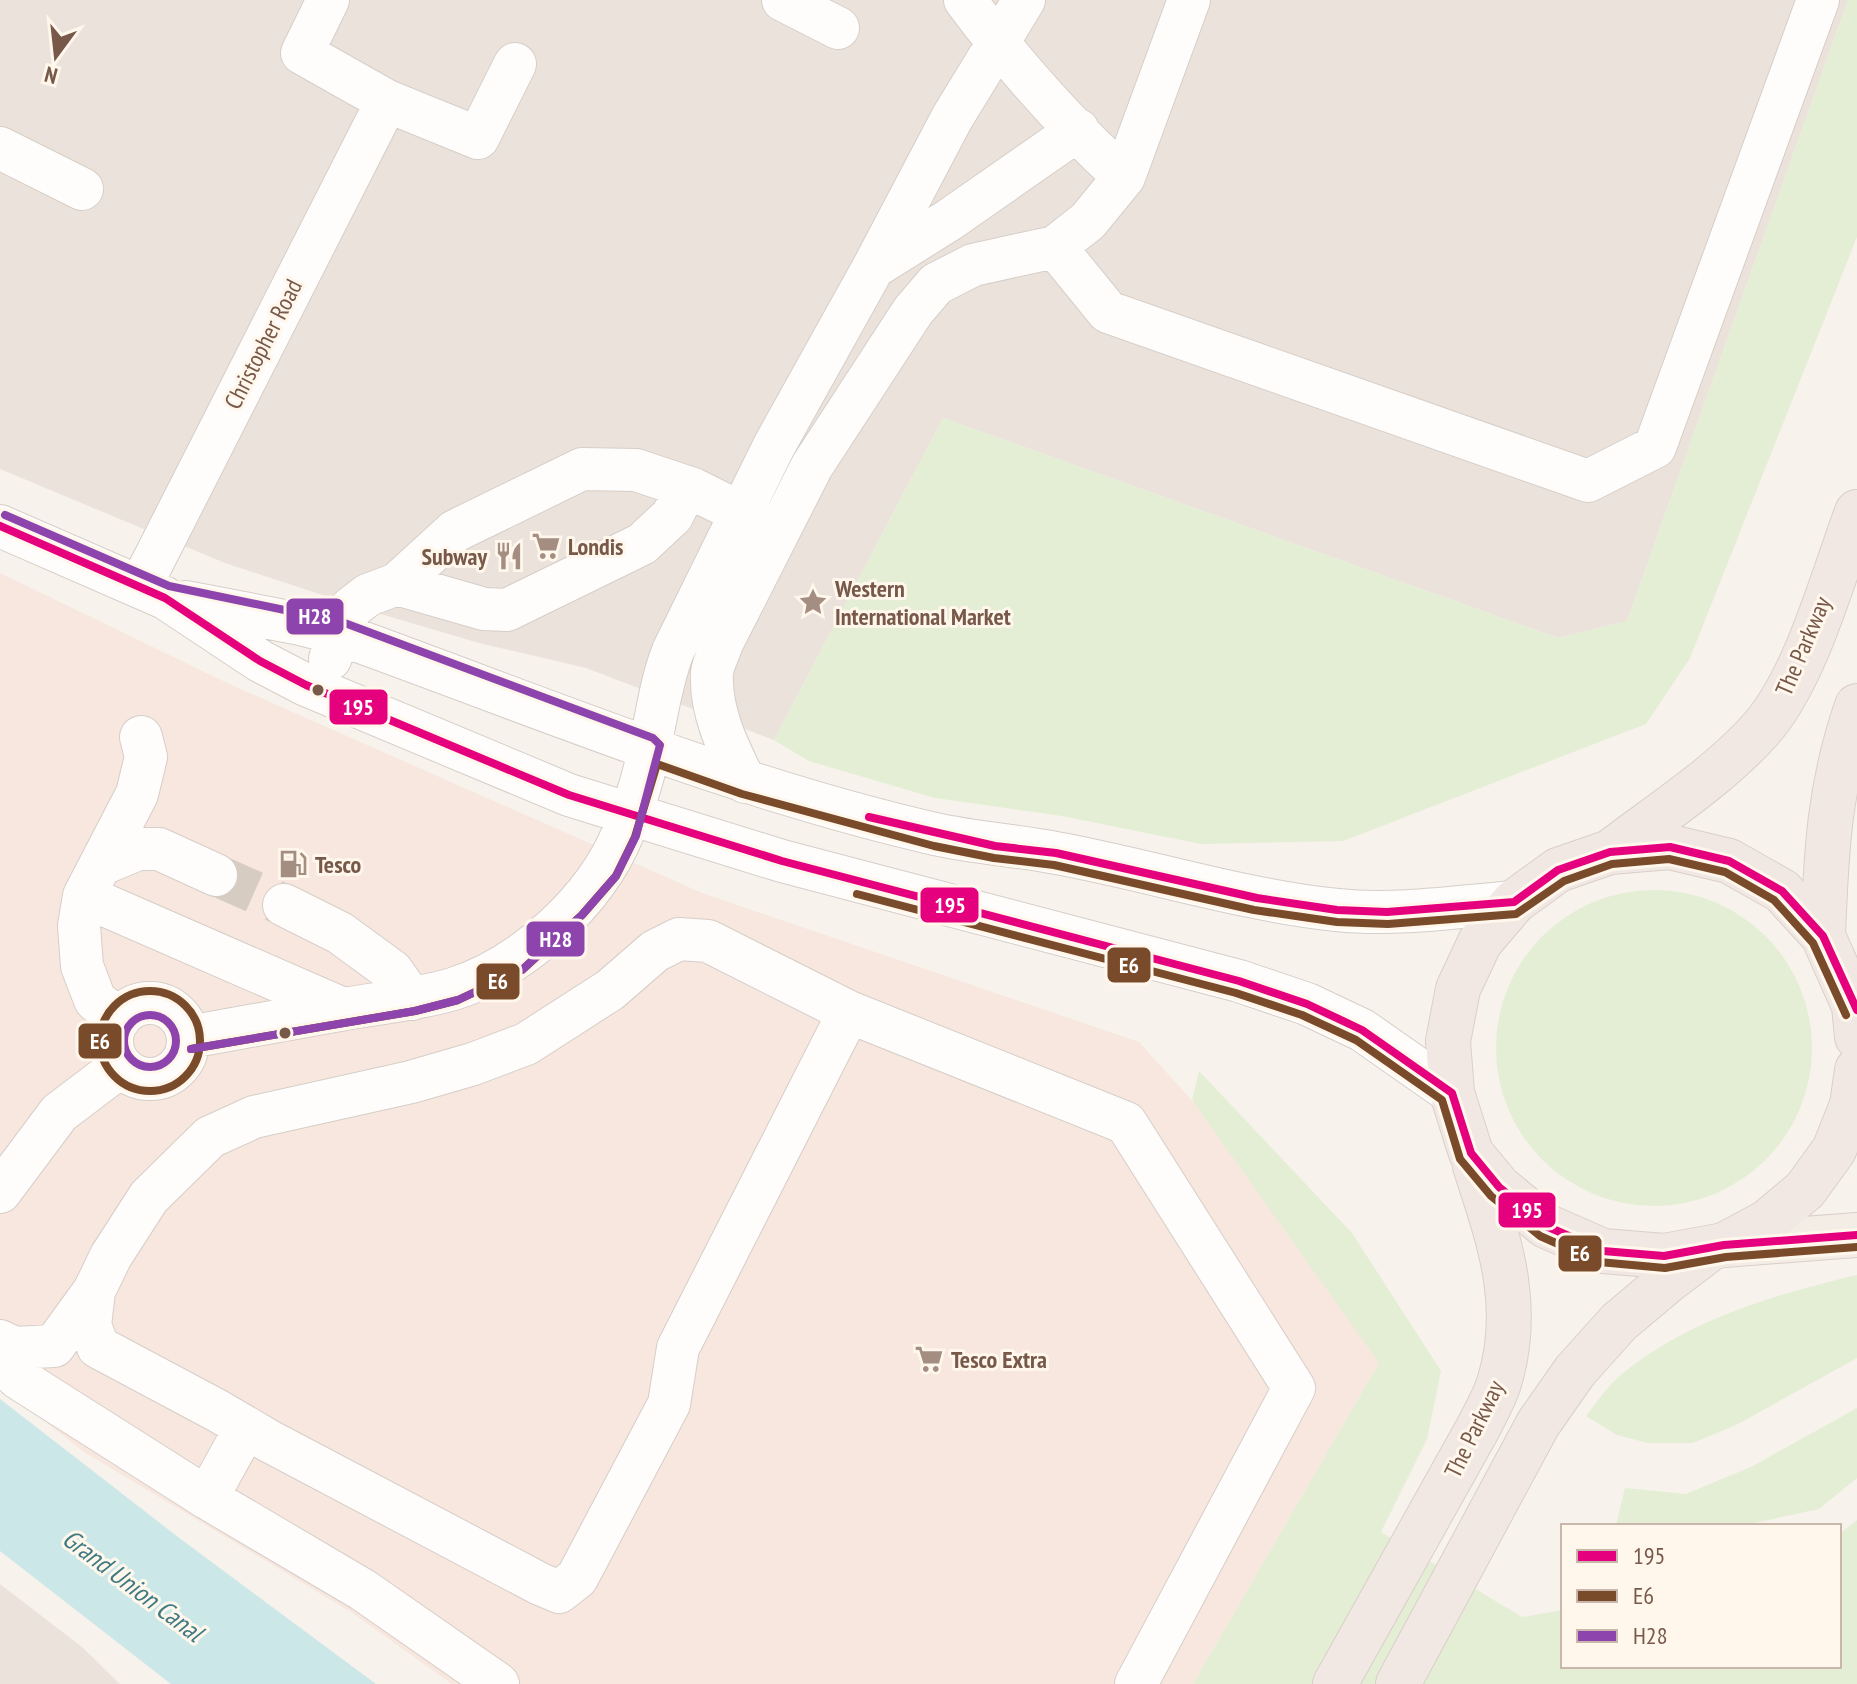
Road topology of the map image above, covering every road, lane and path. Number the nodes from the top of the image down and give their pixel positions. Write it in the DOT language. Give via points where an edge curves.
graph roads {
  1 [pos="328,0"];
  2 [pos="783,0"];
  3 [pos="965,0"];
  4 [pos="1024,0"];
  5 [pos="1189,0"];
  6 [pos="1818,0"];
  7 [pos="838,28"];
  8 [pos="998,43"];
  9 [pos="515,64"];
  10 [pos="387,101"];
  11 [pos="1078,130"];
  12 [pos="0,148"];
  13 [pos="1124,177"];
  14 [pos="82,189"];
  15 [pos="1055,247"];
  16 [pos="873,268"];
  17 [pos="687,487"];
  18 [pos="1857,512"];
  19 [pos="742,513"];
  20 [pos="0,526"];
  21 [pos="779,532"];
  22 [pos="397,584"];
  23 [pos="152,592"];
  24 [pos="339,634"];
  25 [pos="331,696"];
  26 [pos="1857,706"];
  27 [pos="141,737"];
  28 [pos="649,749"];
  29 [pos="745,782"];
  30 [pos="630,815"];
  31 [pos="1610,852"];
  32 [pos="216,875"];
  33 [pos="93,880"];
  34 [pos="1514,902"];
  35 [pos="284,905"];
  36 [pos="1823,936"];
  37 [pos="412,999"];
  38 [pos="343,1009"];
  39 [pos="849,1012"];
  40 [pos="1856,1018"];
  41 [pos="119,1020"];
  42 [pos="189,1037"];
  43 [pos="121,1066"];
  44 [pos="1857,1070"];
  45 [pos="1452,1093"];
  46 [pos="1471,1153"];
  47 [pos="2,1183"];
  48 [pos="1857,1235"];
  49 [pos="1718,1247"];
  50 [pos="94,1291"];
  51 [pos="0,1341"];
  52 [pos="0,1360"];
  53 [pos="245,1429"];
  54 [pos="207,1498"];
  55 [pos="498,1684"];
  56 [pos="1136,1684"];
  57 [pos="1335,1684"];
  58 [pos="1398,1684"];
  1 -- 10 [label="street" via="302,53"];
  2 -- 7 [label="street"];
  3 -- 8 [label="street"];
  4 -- 8 [label="street"];
  5 -- 13 [label="street"];
  6 -- 15 [label="street" via="1655,447 1588,481 1108,312"];
  8 -- 11 [label="street"];
  8 -- 16 [label="street"];
  9 -- 10 [label="street" via="478,138"];
  10 -- 23 [label="street, Christopher Road"];
  11 -- 13 [label="street"];
  11 -- 16 [label="street"];
  12 -- 14 [label="street"];
  13 -- 15 [label="street" via="1088,221"];
  15 -- 21 [label="street" via="973,265 936,284 874,367 812,466"];
  16 -- 19 [label="street"];
  17 -- 19 [label="street"];
  17 -- 22 [label="street" via="636,470 582,469 455,531"];
  17 -- 22 [label="street" via="672,516 642,544 507,610 484,609"];
  18 -- 31 [label="highway, The Parkway" via="1804,656 1762,728 1721,768"];
  19 -- 21 [label="street"];
  19 -- 28 [label="street" via="665,672"];
  20 -- 23 [label="street"];
  21 -- 29 [label="street" via="712,670 713,700 725,743"];
  22 -- 24 [label="street" via="351,608"];
  23 -- 24 [label="street"];
  23 -- 25 [label="street" via="260,661"];
  24 -- 25 [label="street" via="327,674"];
  24 -- 28 [label="street"];
  25 -- 30 [label="street" via="493,765"];
  26 -- 36 [label="highway" via="1834,787"];
  27 -- 33 [label="street" via="146,757 137,794"];
  28 -- 29 [label="street"];
  28 -- 30 [label="street"];
  29 -- 34 [label="street" via="936,834 1056,853 1257,898 1387,912"];
  30 -- 37 [label="street" via="606,870 547,933 487,975"];
  30 -- 45 [label="street" via="782,861 1239,981 1362,1030"];
  31 -- 34 [label="highway, The Parkway" via="1558,870"];
  31 -- 36 [label="highway" via="1670,847 1729,861 1782,891"];
  32 -- 33 [label="street" via="159,849 138,849"];
  33 -- 38 [label="street"];
  33 -- 41 [label="street" via="79,926 82,966 95,1000"];
  34 -- 45 [label="highway, The Parkway" via="1480,942 1458,989 1448,1041"];
  35 -- 37 [label="street" via="350,940 392,971"];
  36 -- 40 [label="highway"];
  37 -- 38 [label="street"];
  38 -- 42 [label="street"];
  39 -- 50 [label="street" via="708,941 679,939 526,1044 411,1082 254,1117 210,1137 149,1197"];
  39 -- 53 [label="street" via="678,1348 669,1404 577,1578 559,1592"];
  39 -- 56 [label="street" via="1126,1123 1294,1388"];
  41 -- 42 [label="street" via="140,1004 166,1006 185,1024"];
  41 -- 43 [label="street" via="112,1044"];
  42 -- 43 [label="street" via="183,1061 165,1077 141,1078"];
  43 -- 47 [label="street" via="59,1113"];
  44 -- 49 [label="highway" via="1852,1105 1834,1150 1805,1190 1767,1222"];
  45 -- 46 [label="highway, The Parkway"];
  46 -- 49 [label="highway" via="1499,1187 1546,1226 1603,1251 1664,1256"];
  46 -- 57 [label="highway, The Parkway" via="1510,1293 1509,1340 1498,1385"];
  48 -- 49 [label="main road"];
  49 -- 58 [label="highway" via="1619,1322 1575,1371 1538,1424"];
  50 -- 51 [label="street" via="54,1346 14,1348"];
  50 -- 53 [label="street" via="90,1325 98,1347"];
  52 -- 54 [label="street" via="18,1378"];
  53 -- 54 [label="street"];
  54 -- 55 [label="street" via="363,1590"];
}
